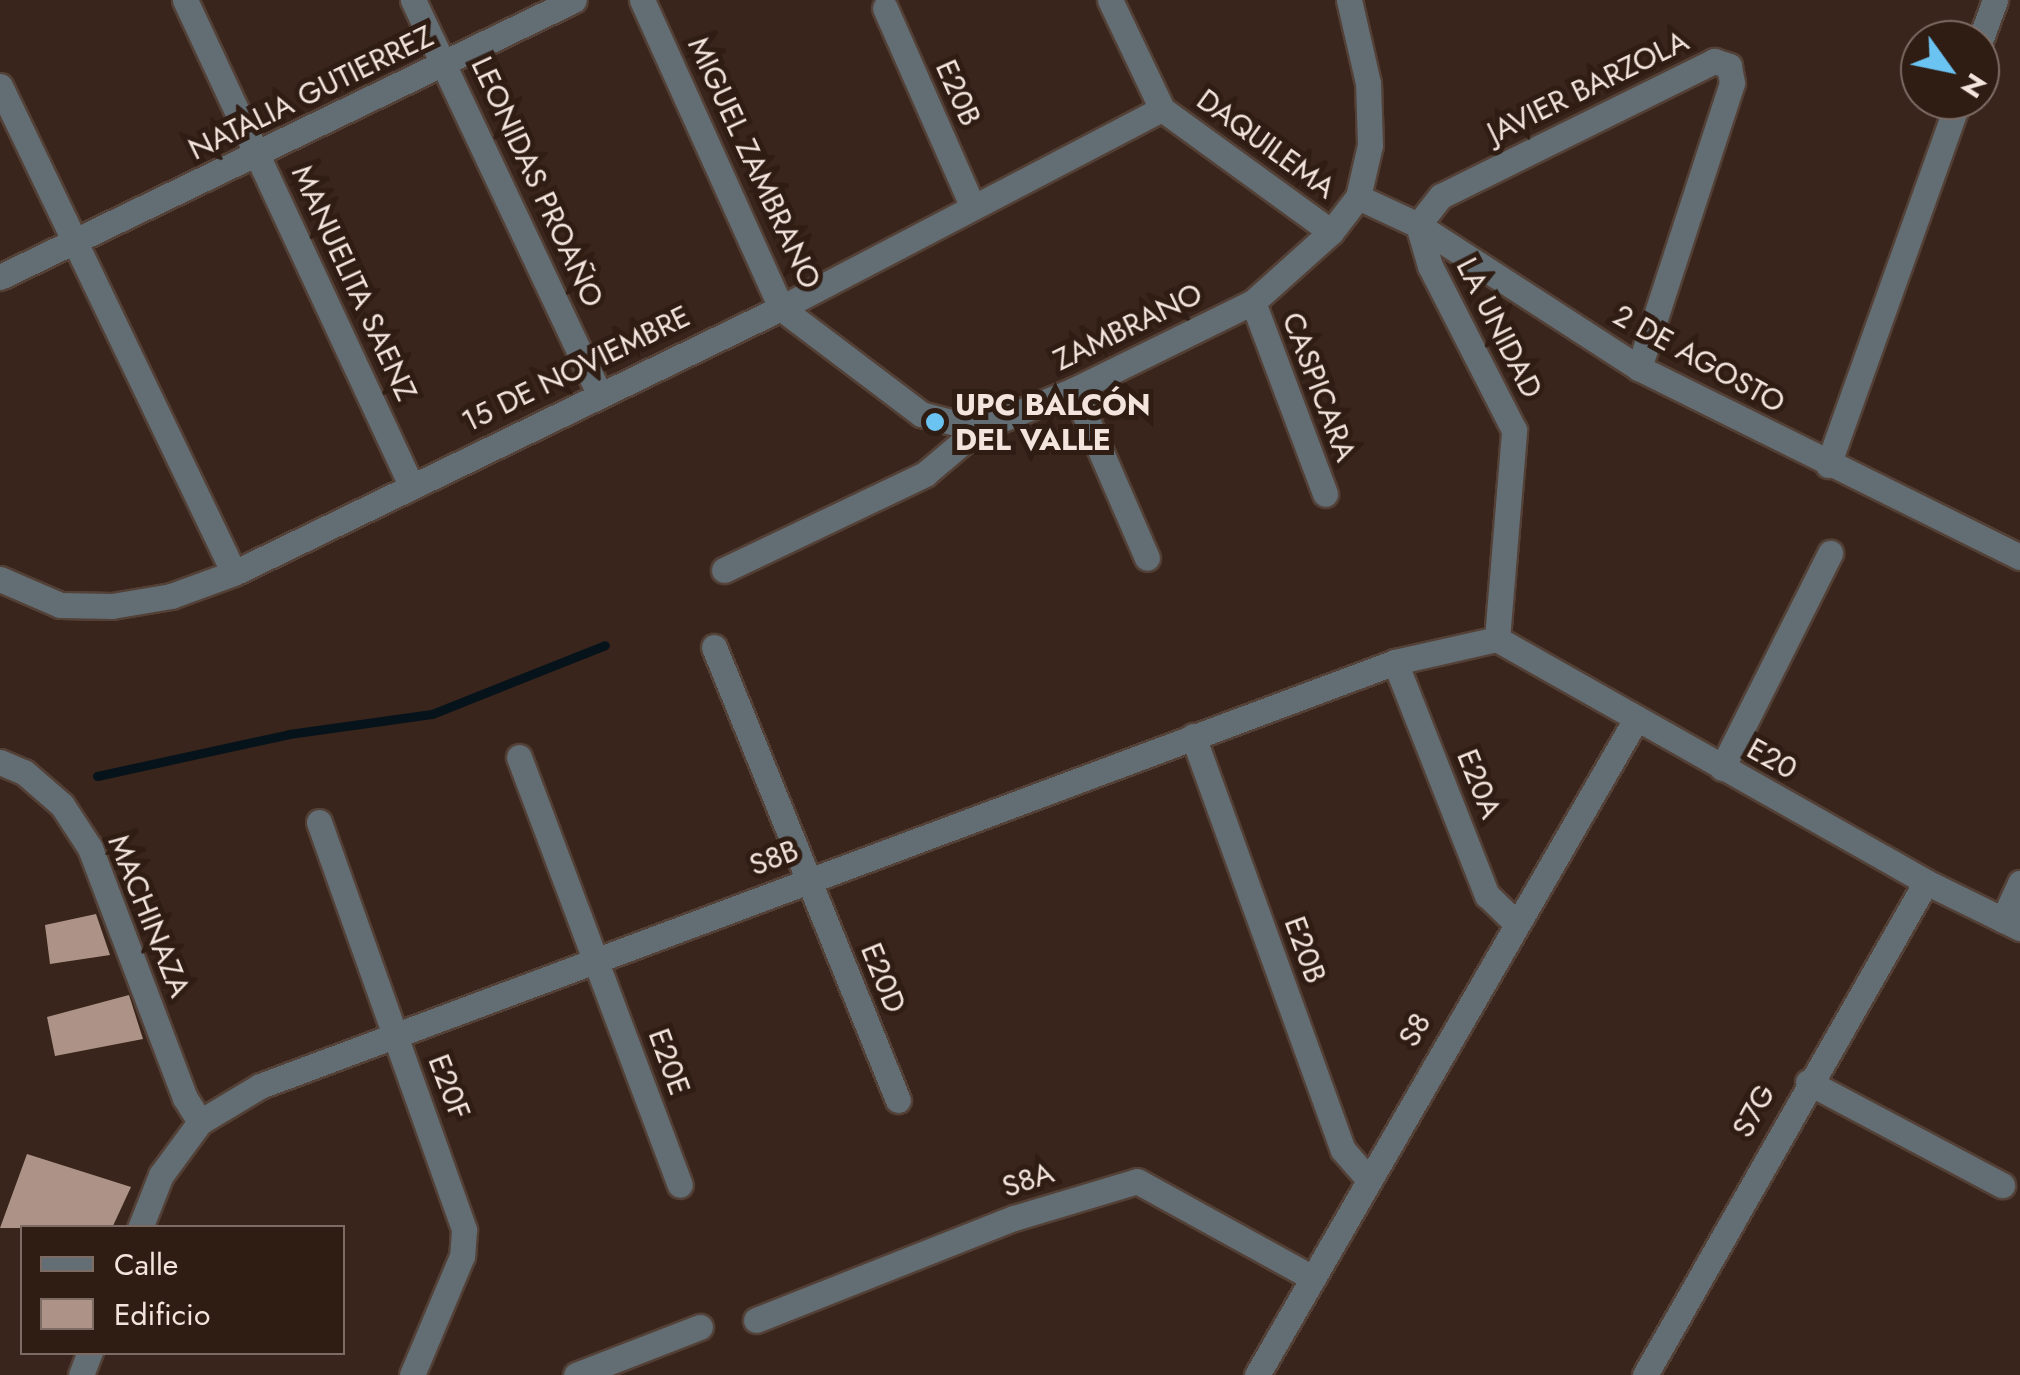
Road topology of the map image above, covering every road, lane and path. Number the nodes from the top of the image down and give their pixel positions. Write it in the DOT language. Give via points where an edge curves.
graph roads {
  1 [pos="185,0"];
  2 [pos="413,0"];
  3 [pos="574,0"];
  4 [pos="642,0"];
  5 [pos="1110,0"];
  6 [pos="1353,1"];
  7 [pos="884,8"];
  8 [pos="446,64"];
  9 [pos="0,86"];
  10 [pos="1162,109"];
  11 [pos="1952,120"];
  12 [pos="258,155"];
  13 [pos="1358,197"];
  14 [pos="972,205"];
  15 [pos="1418,226"];
  16 [pos="1332,232"];
  17 [pos="75,241"];
  18 [pos="0,277"];
  19 [pos="1252,302"];
  20 [pos="781,308"];
  21 [pos="1640,368"];
  22 [pos="1074,390"];
  23 [pos="599,394"];
  24 [pos="978,428"];
  25 [pos="1828,465"];
  26 [pos="412,485"];
  27 [pos="1325,494"];
  28 [pos="2018,550"];
  29 [pos="1830,553"];
  30 [pos="1147,558"];
  31 [pos="724,570"];
  32 [pos="234,574"];
  33 [pos="0,579"];
  34 [pos="1497,639"];
  35 [pos="714,647"];
  36 [pos="1395,662"];
  37 [pos="1636,720"];
  38 [pos="1193,736"];
  39 [pos="519,756"];
  40 [pos="0,762"];
  41 [pos="1722,768"];
  42 [pos="319,822"];
  43 [pos="808,880"];
  44 [pos="1926,882"];
  45 [pos="2020,884"];
  46 [pos="1514,922"];
  47 [pos="2011,924"];
  48 [pos="597,962"];
  49 [pos="396,1040"];
  50 [pos="1808,1082"];
  51 [pos="898,1100"];
  52 [pos="200,1122"];
  53 [pos="1368,1178"];
  54 [pos="680,1185"];
  55 [pos="2002,1186"];
  56 [pos="141,1225"];
  57 [pos="1311,1278"];
  58 [pos="756,1320"];
  59 [pos="700,1326"];
  60 [pos="412,1375"];
  61 [pos="576,1375"];
  62 [pos="1256,1375"];
  63 [pos="1644,1375"];
  1 -- 12 [label="street, MANUELITA SAENZ"];
  2 -- 8 [label="street, LEONIDAS PROAÑO"];
  3 -- 8 [label="street, NATALIA GUTIERREZ"];
  4 -- 20 [label="street, MIGUEL ZAMBRANO"];
  5 -- 10 [label="street"];
  6 -- 13 [label="street, ZAMBRANO" via="1368,83 1370,145"];
  7 -- 14 [label="street, E20B"];
  8 -- 12 [label="street, NATALIA GUTIERREZ"];
  8 -- 23 [label="street, LEONIDAS PROAÑO"];
  9 -- 17 [label="street"];
  10 -- 14 [label="street, 15 DE NOVIEMBRE"];
  10 -- 16 [label="street, DAQUILEMA"];
  11 -- 25 [label="street"];
  12 -- 17 [label="street, NATALIA GUTIERREZ"];
  12 -- 26 [label="street, MANUELITA SAENZ"];
  13 -- 15 [label="street, 2 DE AGOSTO"];
  13 -- 16 [label="street, ZAMBRANO"];
  14 -- 20 [label="street, 15 DE NOVIEMBRE"];
  15 -- 21 [label="street, 2 DE AGOSTO"];
  15 -- 21 [label="street, JAVIER BARZOLA" via="1442,196 1714,61 1729,66 1732,83"];
  15 -- 34 [label="street, LA UNIDAD" via="1430,266 1514,430"];
  16 -- 19 [label="street, ZAMBRANO"];
  17 -- 18 [label="street, NATALIA GUTIERREZ"];
  17 -- 32 [label="street"];
  19 -- 22 [label="street, ZAMBRANO"];
  19 -- 27 [label="street, CASPICARA"];
  20 -- 23 [label="street, 15 DE NOVIEMBRE"];
  20 -- 24 [label="street, MIGUEL ZAMBRANO" via="921,414"];
  21 -- 25 [label="street, 2 DE AGOSTO"];
  22 -- 24 [label="street, ZAMBRANO"];
  22 -- 30 [label="street"];
  23 -- 26 [label="street, 15 DE NOVIEMBRE"];
  24 -- 31 [label="street, ZAMBRANO" via="925,474"];
  25 -- 28 [label="street, 2 DE AGOSTO"];
  26 -- 32 [label="street, 15 DE NOVIEMBRE"];
  29 -- 41 [label="street"];
  32 -- 33 [label="street, 15 DE NOVIEMBRE" via="170,596 112,606 60,606"];
  34 -- 36 [label="street, S8B"];
  34 -- 37 [label="street, E20"];
  35 -- 43 [label="street, E20D"];
  36 -- 38 [label="street, S8B"];
  36 -- 46 [label="street, E20A" via="1487,895"];
  37 -- 41 [label="street, E20"];
  37 -- 46 [label="street, S8"];
  38 -- 43 [label="street, S8B"];
  38 -- 53 [label="street, E20B" via="1343,1150"];
  39 -- 48 [label="street, E20E"];
  40 -- 52 [label="street, MACHINAZA" via="24,772 62,806 90,848"];
  41 -- 44 [label="street, E20"];
  42 -- 49 [label="street, E20F"];
  43 -- 48 [label="street, S8B"];
  43 -- 51 [label="street, E20D"];
  44 -- 47 [label="street, E20"];
  44 -- 50 [label="street, S7G"];
  45 -- 47 [label="street"];
  46 -- 53 [label="street, S8"];
  48 -- 49 [label="street, S8B"];
  48 -- 54 [label="street, E20E"];
  49 -- 52 [label="street, S8B" via="260,1086"];
  49 -- 60 [label="street, E20F" via="465,1242"];
  50 -- 55 [label="street"];
  50 -- 63 [label="street, S7G"];
  52 -- 56 [label="street, S8B" via="161,1174"];
  53 -- 57 [label="street, S8"];
  57 -- 58 [label="street, S8A" via="1137,1181 1014,1218"];
  57 -- 62 [label="street, S8"];
  59 -- 61 [label="street"];
}
